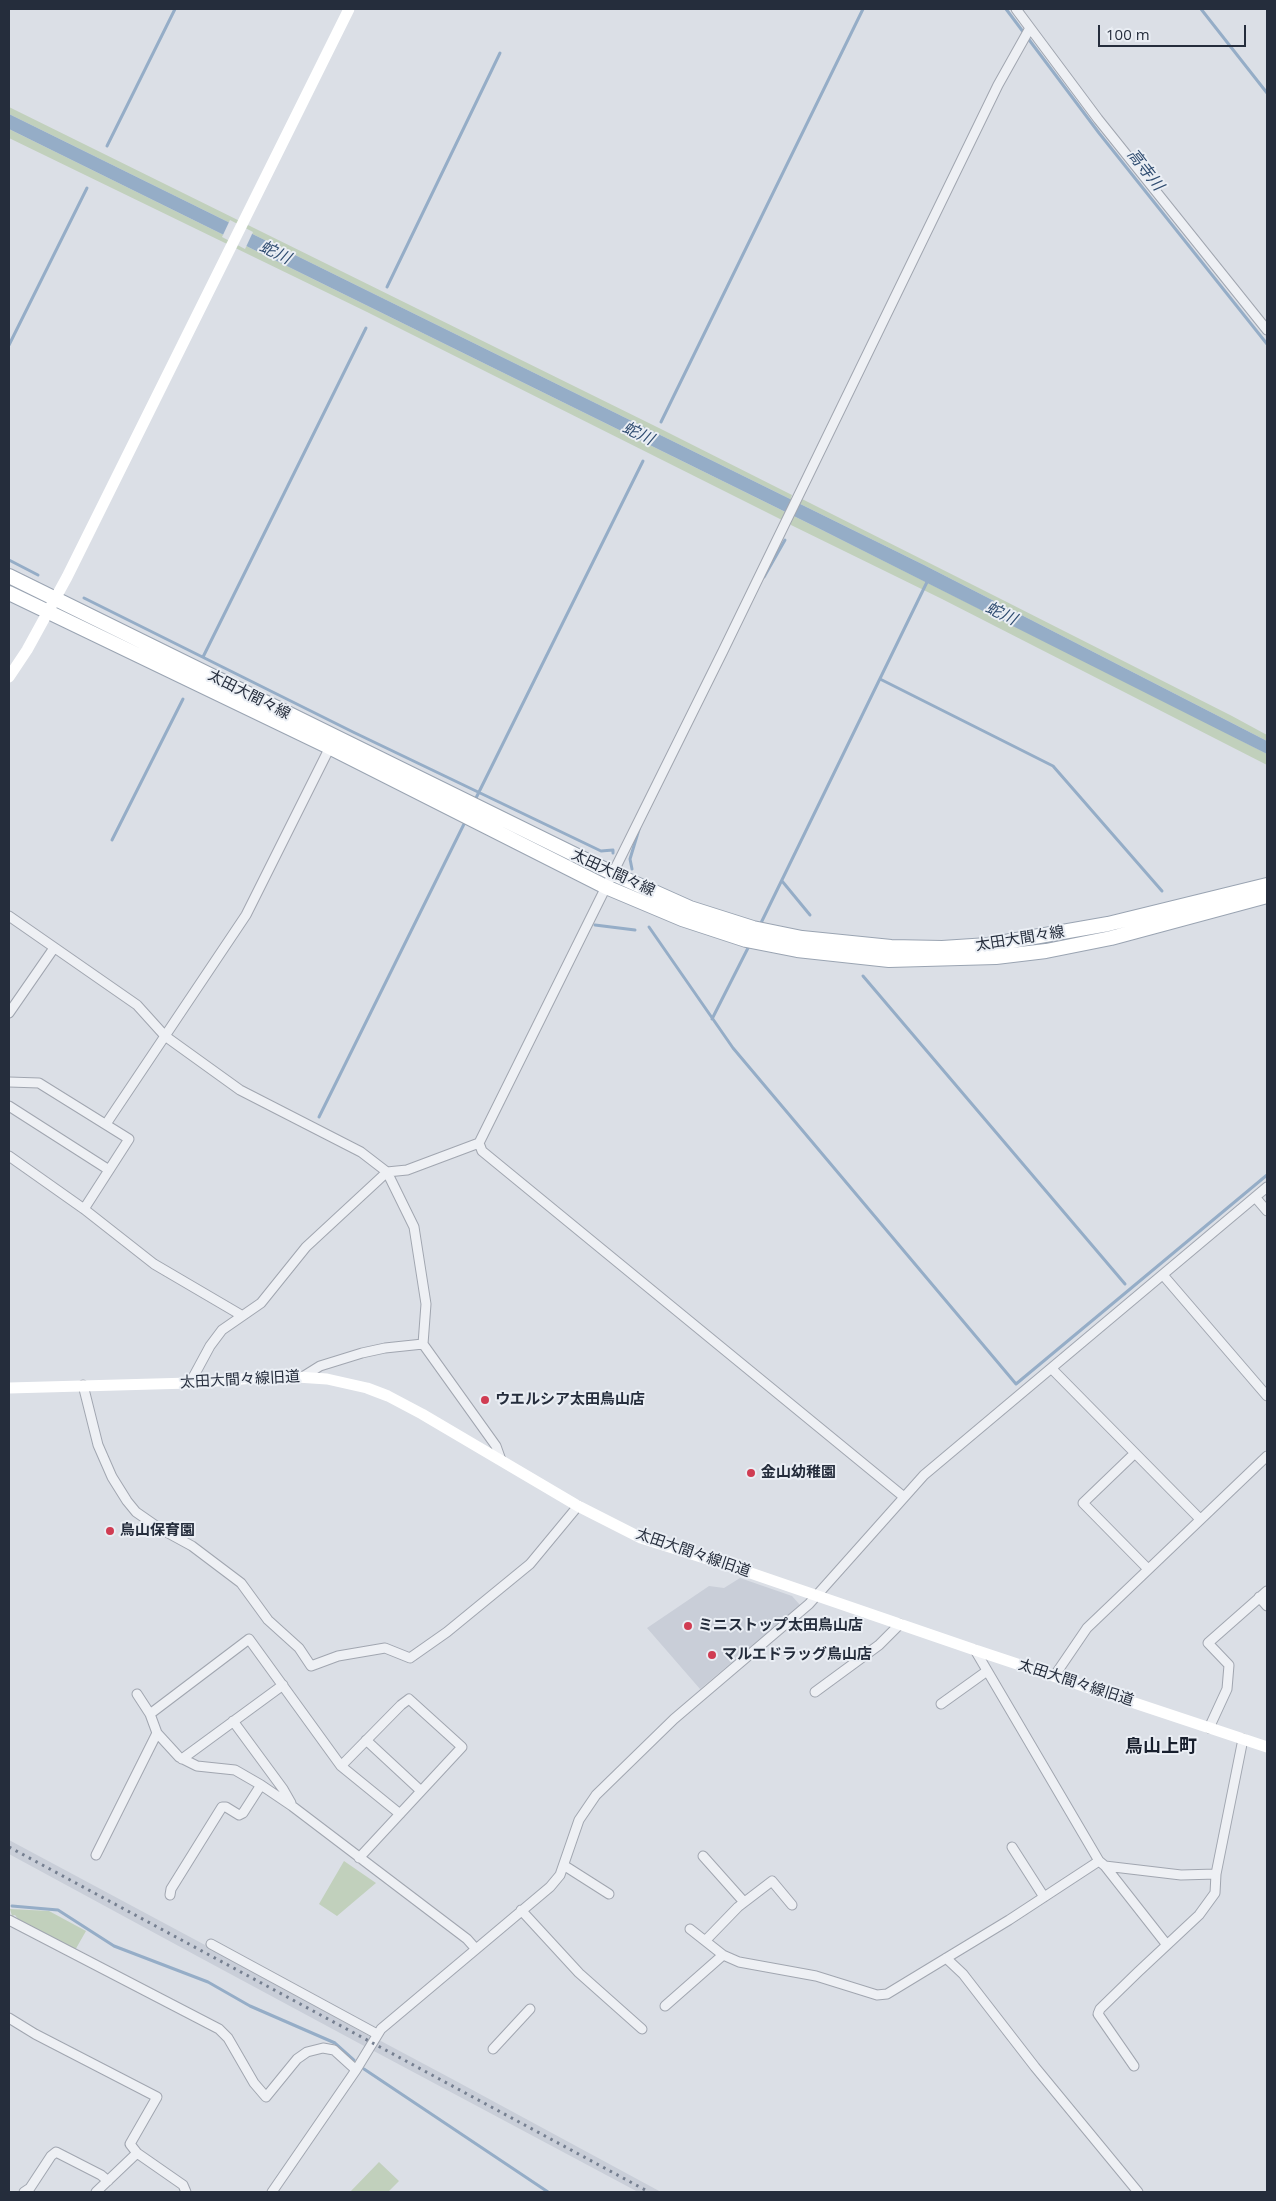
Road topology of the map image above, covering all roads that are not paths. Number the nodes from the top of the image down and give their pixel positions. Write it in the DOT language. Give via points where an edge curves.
graph roads {
  1 [pos="349,9"];
  2 [pos="1016,9"];
  3 [pos="1030,28"];
  4 [pos="1267,330"];
  5 [pos="9,576"];
  6 [pos="9,593"];
  7 [pos="56,599"];
  8 [pos="48,613"];
  9 [pos="9,677"];
  10 [pos="330,747"];
  11 [pos="614,874"];
  12 [pos="1267,885"];
  13 [pos="606,887"];
  14 [pos="1267,896"];
  15 [pos="9,916"];
  16 [pos="54,948"];
  17 [pos="9,1013"];
  18 [pos="165,1036"];
  19 [pos="9,1082"];
  20 [pos="9,1106"];
  21 [pos="106,1124"];
  22 [pos="479,1143"];
  23 [pos="9,1156"];
  24 [pos="110,1170"];
  25 [pos="387,1172"];
  26 [pos="1267,1187"];
  27 [pos="1255,1197"];
  28 [pos="84,1209"];
  29 [pos="1267,1211"];
  30 [pos="1164,1275"];
  31 [pos="241,1315"];
  32 [pos="423,1344"];
  33 [pos="1052,1369"];
  34 [pos="304,1376"];
  35 [pos="190,1383"];
  36 [pos="83,1385"];
  37 [pos="9,1388"];
  38 [pos="1267,1396"];
  39 [pos="1135,1453"];
  40 [pos="1267,1456"];
  41 [pos="501,1460"];
  42 [pos="904,1497"];
  43 [pos="578,1506"];
  44 [pos="1200,1519"];
  45 [pos="1148,1570"];
  46 [pos="1267,1591"];
  47 [pos="817,1596"];
  48 [pos="1260,1597"];
  49 [pos="1267,1606"];
  50 [pos="900,1624"];
  51 [pos="975,1650"];
  52 [pos="987,1671"];
  53 [pos="1055,1675"];
  54 [pos="283,1685"];
  55 [pos="815,1692"];
  56 [pos="137,1694"];
  57 [pos="941,1704"];
  58 [pos="150,1714"];
  59 [pos="234,1721"];
  60 [pos="1209,1728"];
  61 [pos="157,1733"];
  62 [pos="1243,1739"];
  63 [pos="366,1740"];
  64 [pos="1267,1747"];
  65 [pos="182,1759"];
  66 [pos="341,1766"];
  67 [pos="260,1786"];
  68 [pos="421,1791"];
  69 [pos="292,1806"];
  70 [pos="400,1814"];
  71 [pos="1012,1847"];
  72 [pos="96,1856"];
  73 [pos="703,1856"];
  74 [pos="359,1858"];
  75 [pos="1102,1864"];
  76 [pos="565,1866"];
  77 [pos="1216,1874"];
  78 [pos="609,1894"];
  79 [pos="170,1896"];
  80 [pos="1044,1897"];
  81 [pos="744,1902"];
  82 [pos="792,1905"];
  83 [pos="521,1910"];
  84 [pos="9,1920"];
  85 [pos="690,1929"];
  86 [pos="706,1940"];
  87 [pos="211,1944"];
  88 [pos="1167,1945"];
  89 [pos="475,1948"];
  90 [pos="723,1955"];
  91 [pos="946,1958"];
  92 [pos="665,2006"];
  93 [pos="530,2009"];
  94 [pos="9,2018"];
  95 [pos="642,2029"];
  96 [pos="376,2034"];
  97 [pos="493,2049"];
  98 [pos="1134,2066"];
  99 [pos="356,2070"];
  100 [pos="138,2153"];
  101 [pos="108,2181"];
  102 [pos="24,2192"];
  103 [pos="96,2192"];
  104 [pos="186,2192"];
  105 [pos="272,2192"];
  106 [pos="1138,2192"];
  1 -- 7 [label="street"];
  2 -- 3 [label="street"];
  3 -- 4 [label="street"];
  3 -- 11 [label="street" via="994,94"];
  5 -- 7 [label="main road, 太田大間々線"];
  6 -- 8 [label="main road, 太田大間々線"];
  7 -- 8 [label="street"];
  7 -- 11 [label="main road, 太田大間々線"];
  8 -- 9 [label="street"];
  8 -- 10 [label="main road, 太田大間々線"];
  10 -- 13 [label="main road, 太田大間々線"];
  10 -- 18 [label="street" via="246,915"];
  11 -- 12 [label="main road, 太田大間々線" via="690,908 753,928 843,943 942,948 1023,940 1108,924"];
  11 -- 13 [label="street"];
  13 -- 14 [label="main road, 太田大間々線" via="682,919 746,940 797,950 889,960 946,960 1046,951 1111,938"];
  13 -- 22 [label="street"];
  15 -- 16 [label="street"];
  16 -- 17 [label="street"];
  16 -- 18 [label="street" via="137,1005"];
  18 -- 21 [label="street"];
  18 -- 25 [label="street" via="240,1090 361,1152"];
  19 -- 21 [label="street" via="39,1083"];
  20 -- 24 [label="street"];
  21 -- 24 [label="street" via="129,1139"];
  22 -- 25 [label="street" via="407,1170"];
  22 -- 42 [label="street" via="489,1157"];
  23 -- 28 [label="street"];
  24 -- 28 [label="street"];
  25 -- 31 [label="street" via="306,1247 261,1303"];
  25 -- 32 [label="street" via="414,1227 426,1304"];
  26 -- 27 [label="street"];
  27 -- 29 [label="street"];
  27 -- 30 [label="street"];
  28 -- 31 [label="street" via="154,1264"];
  30 -- 33 [label="street"];
  30 -- 38 [label="street"];
  31 -- 35 [label="street" via="222,1330"];
  32 -- 34 [label="street" via="362,1353 320,1366"];
  32 -- 41 [label="street" via="496,1446"];
  33 -- 39 [label="street"];
  33 -- 42 [label="street" via="924,1475"];
  34 -- 35 [label="street, 太田大間々線旧道"];
  34 -- 41 [label="street, 太田大間々線旧道" via="344,1382 388,1396"];
  35 -- 36 [label="street, 太田大間々線旧道"];
  36 -- 37 [label="street, 太田大間々線旧道"];
  36 -- 43 [label="street" via="98,1445 127,1501 136,1512 192,1546 241,1583 268,1620 299,1648 311,1666 338,1656 385,1648 410,1658 530,1564"];
  39 -- 44 [label="street"];
  39 -- 45 [label="street" via="1083,1503"];
  40 -- 44 [label="street"];
  41 -- 43 [label="street, 太田大間々線旧道"];
  42 -- 47 [label="street"];
  43 -- 47 [label="street, 太田大間々線旧道" via="641,1538"];
  44 -- 45 [label="street"];
  45 -- 53 [label="street" via="1087,1628"];
  46 -- 48 [label="street"];
  47 -- 50 [label="street, 太田大間々線旧道"];
  47 -- 76 [label="street" via="674,1719 596,1796 579,1820"];
  48 -- 49 [label="street"];
  48 -- 60 [label="street" via="1208,1643 1229,1665 1227,1688"];
  50 -- 51 [label="street, 太田大間々線旧道"];
  50 -- 55 [label="street" via="879,1645"];
  51 -- 52 [label="street"];
  51 -- 53 [label="street, 太田大間々線旧道"];
  52 -- 57 [label="street"];
  52 -- 75 [label="street"];
  53 -- 60 [label="street, 太田大間々線旧道"];
  54 -- 58 [label="street" via="249,1639"];
  54 -- 59 [label="street"];
  54 -- 66 [label="street"];
  56 -- 58 [label="street"];
  58 -- 61 [label="street"];
  59 -- 65 [label="street"];
  59 -- 69 [label="street"];
  60 -- 62 [label="street, 太田大間々線旧道"];
  61 -- 65 [label="street"];
  61 -- 72 [label="street"];
  62 -- 64 [label="street, 太田大間々線旧道"];
  62 -- 77 [label="street"];
  63 -- 66 [label="street"];
  63 -- 68 [label="street"];
  63 -- 68 [label="street" via="409,1699 462,1747"];
  65 -- 67 [label="street" via="197,1766 235,1770"];
  66 -- 70 [label="street"];
  67 -- 69 [label="street"];
  67 -- 79 [label="street" via="243,1813 239,1815 222,1807 171,1889"];
  68 -- 70 [label="street"];
  69 -- 74 [label="street"];
  70 -- 74 [label="street"];
  71 -- 80 [label="street"];
  73 -- 81 [label="street"];
  74 -- 89 [label="street"];
  75 -- 77 [label="street" via="1181,1875"];
  75 -- 80 [label="street"];
  75 -- 88 [label="street"];
  76 -- 78 [label="street"];
  76 -- 83 [label="street" via="556,1882"];
  77 -- 88 [label="street" via="1215,1894 1199,1915"];
  80 -- 91 [label="street"];
  81 -- 82 [label="street" via="772,1881"];
  81 -- 86 [label="street"];
  83 -- 89 [label="street"];
  83 -- 95 [label="street" via="579,1972"];
  84 -- 99 [label="street" via="219,2029 266,2097 297,2059 307,2052 323,2048 334,2050"];
  85 -- 86 [label="street"];
  86 -- 90 [label="street"];
  87 -- 96 [label="street"];
  88 -- 98 [label="street" via="1098,2014"];
  89 -- 96 [label="street"];
  90 -- 91 [label="street" via="762,1967 816,1976 877,1995 887,1994"];
  90 -- 92 [label="street"];
  91 -- 106 [label="street" via="963,1974"];
  93 -- 97 [label="street"];
  94 -- 100 [label="street" via="157,2097 130,2144"];
  96 -- 99 [label="street"];
  99 -- 105 [label="street"];
  100 -- 101 [label="street"];
  100 -- 104 [label="street" via="183,2185"];
  101 -- 102 [label="street" via="56,2152"];
  101 -- 103 [label="street"];
}
